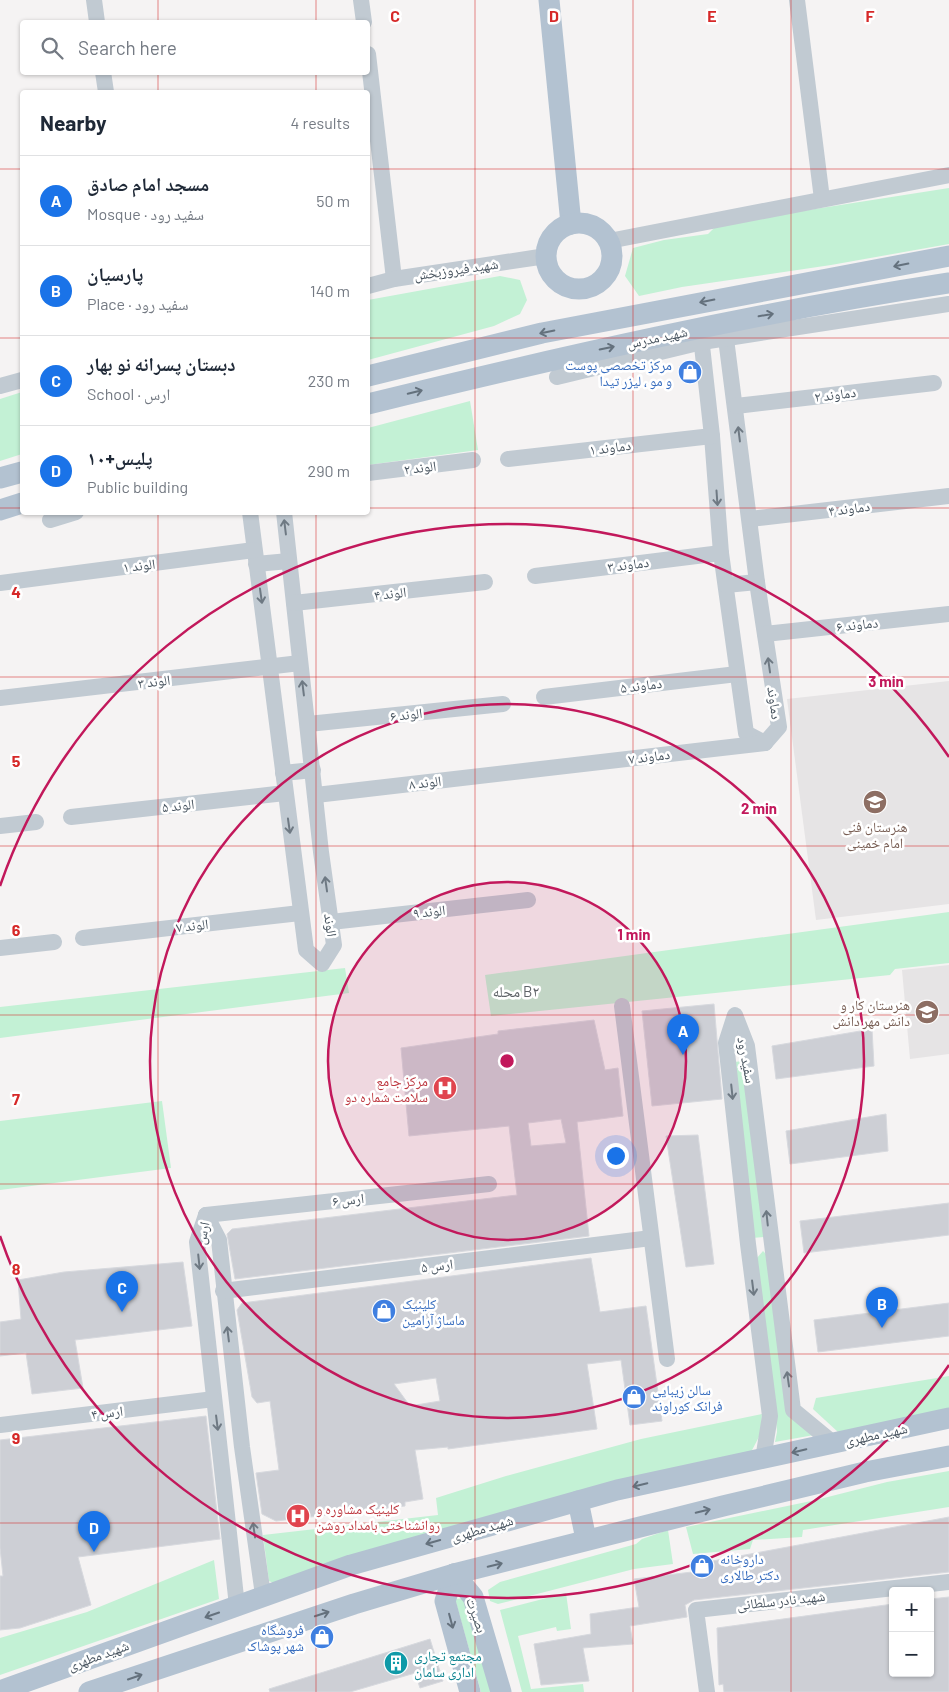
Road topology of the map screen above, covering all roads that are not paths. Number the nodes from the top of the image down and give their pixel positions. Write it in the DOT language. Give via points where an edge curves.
graph roads {
  1 [pos="94,0"];
  2 [pos="361,0"];
  3 [pos="548,0"];
  4 [pos="797,0"];
  5 [pos="97,20"];
  6 [pos="364,20"];
  7 [pos="370,71"];
  8 [pos="104,75"];
  9 [pos="106,90"];
  10 [pos="949,175"];
  11 [pos="822,199"];
  12 [pos="571,224"];
  13 [pos="609,241"];
  14 [pos="546,256"];
  15 [pos="943,257"];
  16 [pos="394,279"];
  17 [pos="370,285"];
  18 [pos="592,287"];
  19 [pos="947,290"];
  20 [pos="600,321"];
  21 [pos="725,331"];
  22 [pos="701,335"];
  23 [pos="370,376"];
  24 [pos="557,377"];
  25 [pos="20,381"];
  26 [pos="934,383"];
  27 [pos="0,386"];
  28 [pos="370,404"];
  29 [pos="736,406"];
  30 [pos="712,436"];
  31 [pos="508,459"];
  32 [pos="473,460"];
  33 [pos="744,468"];
  34 [pos="715,470"];
  35 [pos="20,473"];
  36 [pos="370,473"];
  37 [pos="0,478"];
  38 [pos="949,496"];
  39 [pos="20,504"];
  40 [pos="0,510"];
  41 [pos="66,515"];
  42 [pos="250,515"];
  43 [pos="284,515"];
  44 [pos="750,519"];
  45 [pos="50,520"];
  46 [pos="721,552"];
  47 [pos="255,557"];
  48 [pos="289,561"];
  49 [pos="535,576"];
  50 [pos="485,582"];
  51 [pos="757,582"];
  52 [pos="0,583"];
  53 [pos="726,585"];
  54 [pos="294,604"];
  55 [pos="949,614"];
  56 [pos="765,634"];
  57 [pos="300,663"];
  58 [pos="271,667"];
  59 [pos="737,674"];
  60 [pos="544,697"];
  61 [pos="0,698"];
  62 [pos="503,704"];
  63 [pos="308,724"];
  64 [pos="765,743"];
  65 [pos="313,770"];
  66 [pos="534,770"];
  67 [pos="283,773"];
  68 [pos="285,793"];
  69 [pos="316,795"];
  70 [pos="71,818"];
  71 [pos="36,822"];
  72 [pos="0,826"];
  73 [pos="321,852"];
  74 [pos="293,855"];
  75 [pos="528,900"];
  76 [pos="300,913"];
  77 [pos="331,922"];
  78 [pos="83,938"];
  79 [pos="54,942"];
  80 [pos="0,948"];
  81 [pos="622,1006"];
  82 [pos="748,1052"];
  83 [pos="728,1054"];
  84 [pos="489,1184"];
  85 [pos="206,1214"];
  86 [pos="651,1238"];
  87 [pos="770,1241"];
  88 [pos="748,1244"];
  89 [pos="223,1292"];
  90 [pos="231,1355"];
  91 [pos="209,1356"];
  92 [pos="667,1359"];
  93 [pos="214,1399"];
  94 [pos="949,1418"];
  95 [pos="0,1425"];
  96 [pos="833,1443"];
  97 [pos="242,1447"];
  98 [pos="220,1449"];
  99 [pos="949,1456"];
  100 [pos="763,1459"];
  101 [pos="578,1501"];
  102 [pos="586,1539"];
  103 [pos="258,1561"];
  104 [pos="233,1568"];
  105 [pos="454,1574"];
  106 [pos="949,1582"];
  107 [pos="263,1595"];
  108 [pos="237,1606"];
  109 [pos="0,1691"];
  110 [pos="89,1692"];
  111 [pos="470,1692"];
  112 [pos="501,1692"];
  113 [pos="707,1692"];
  1 -- 5 [label="street"];
  2 -- 6 [label="street"];
  3 -- 12 [label="main road"];
  4 -- 11 [label="street"];
  7 -- 16 [label="street"];
  8 -- 9 [label="street"];
  10 -- 11 [label="street"];
  11 -- 13 [label="street"];
  12 -- 13 [label="main road" via="593,226"];
  12 -- 14 [label="main road" via="553,236"];
  13 -- 18 [label="main road" via="612,257 608,273"];
  14 -- 16 [label="street, شهید فیروزبخش"];
  14 -- 18 [label="main road" via="547,267 560,284 576,289"];
  15 -- 19 [label="main road"];
  15 -- 20 [label="main road, شهید مدرس, one-way"];
  16 -- 17 [label="street, شهید فیروزبخش"];
  18 -- 20 [label="main road"];
  19 -- 21 [label="main road, شهید مدرس"];
  20 -- 23 [label="main road, شهید مدرس, one-way"];
  21 -- 22 [label="main road, شهید مدرس"];
  21 -- 29 [label="street, دماوند"];
  22 -- 24 [label="street"];
  28 -- 22 [label="main road, شهید مدرس, one-way" via="509,369"];
  22 -- 30 [label="street"];
  25 -- 27 [label="street"];
  26 -- 29 [label="street, دماوند ۲"];
  33 -- 29 [label="street, دماوند, one-way"];
  30 -- 31 [label="street, دماوند ۱"];
  30 -- 34 [label="street"];
  32 -- 36 [label="street, الوند ۲"];
  33 -- 34 [label="street"];
  33 -- 44 [label="street, دماوند"];
  34 -- 46 [label="street, one-way"];
  35 -- 37 [label="main road"];
  38 -- 44 [label="street, دماوند ۴"];
  39 -- 40 [label="main road"];
  41 -- 45 [label="street"];
  42 -- 47 [label="street, الوند"];
  48 -- 43 [label="street, الوند, one-way"];
  44 -- 51 [label="street, دماوند"];
  46 -- 49 [label="street, دماوند ۳"];
  46 -- 53 [label="street"];
  47 -- 48 [label="street, الوند ۱"];
  47 -- 52 [label="street, الوند ۱"];
  47 -- 58 [label="street, الوند, one-way"];
  48 -- 54 [label="street, الوند"];
  50 -- 54 [label="street, الوند ۴"];
  51 -- 53 [label="street"];
  51 -- 56 [label="street, دماوند"];
  53 -- 59 [label="street"];
  54 -- 57 [label="street, الوند"];
  55 -- 56 [label="street, دماوند ۶"];
  64 -- 56 [label="street, دماوند, one-way" via="779,727"];
  57 -- 58 [label="street, الوند ۳"];
  63 -- 57 [label="street, الوند, one-way"];
  58 -- 61 [label="street, الوند ۳"];
  58 -- 67 [label="street, الوند"];
  59 -- 60 [label="street, دماوند ۵"];
  59 -- 64 [label="street" via="746,733"];
  62 -- 63 [label="street, الوند ۶"];
  63 -- 65 [label="street, الوند"];
  64 -- 66 [label="street, دماوند ۷"];
  65 -- 67 [label="street"];
  65 -- 69 [label="street, الوند"];
  66 -- 69 [label="street, الوند ۸"];
  67 -- 68 [label="street, الوند"];
  68 -- 70 [label="street, الوند ۵"];
  68 -- 74 [label="street, الوند, one-way"];
  69 -- 73 [label="street, الوند"];
  71 -- 72 [label="street"];
  73 -- 74 [label="street"];
  77 -- 73 [label="street, الوند, one-way"];
  74 -- 76 [label="street, الوند"];
  75 -- 77 [label="street, الوند ۹"];
  76 -- 77 [label="street, الوند" via="306,950 322,964 334,945"];
  76 -- 78 [label="street, الوند ۷"];
  79 -- 80 [label="street"];
  81 -- 86 [label="street"];
  82 -- 83 [label="street"];
  82 -- 83 [label="street, سفید رود" via="735,1015 726,1043"];
  87 -- 82 [label="street, سفید رود, one-way"];
  83 -- 88 [label="street, سفید رود, one-way"];
  84 -- 85 [label="street, ارس ۶"];
  85 -- 89 [label="street, ارس" via="219,1240"];
  85 -- 91 [label="street, ارس, one-way" via="197,1242"];
  86 -- 89 [label="street, ارس ۵"];
  86 -- 92 [label="street"];
  87 -- 88 [label="street"];
  96 -- 87 [label="street, سفید رود, one-way" via="793,1410"];
  88 -- 100 [label="street, سفید رود, one-way" via="770,1416"];
  90 -- 89 [label="street, ارس, one-way"];
  90 -- 91 [label="street"];
  90 -- 97 [label="street, ارس"];
  91 -- 93 [label="street, ارس"];
  93 -- 95 [label="street, ارس ۴"];
  93 -- 98 [label="street, ارس, one-way"];
  94 -- 96 [label="main road, شهید مطهری"];
  96 -- 100 [label="main road, شهید مطهری, one-way"];
  97 -- 98 [label="street"];
  103 -- 97 [label="street, ارس, one-way"];
  98 -- 104 [label="street, ارس"];
  102 -- 99 [label="main road, one-way" via="865,1472"];
  100 -- 101 [label="main road, شهید مطهری, one-way"];
  101 -- 102 [label="main road"];
  101 -- 107 [label="main road, شهید مطهری, one-way" via="352,1565"];
  105 -- 102 [label="main road, one-way"];
  103 -- 104 [label="street" via="251,1570 239,1572"];
  103 -- 107 [label="street, ارس"];
  104 -- 108 [label="street, ارس"];
  110 -- 105 [label="main road, one-way"];
  105 -- 111 [label="main road, بصیرت, one-way" via="445,1600"];
  105 -- 112 [label="main road, بصیرت" via="474,1597"];
  106 -- 113 [label="street, شهید نادر سلطانی" via="696,1610"];
  107 -- 108 [label="main road, شهید مطهری"];
  108 -- 109 [label="main road, شهید مطهری, one-way"];
}
